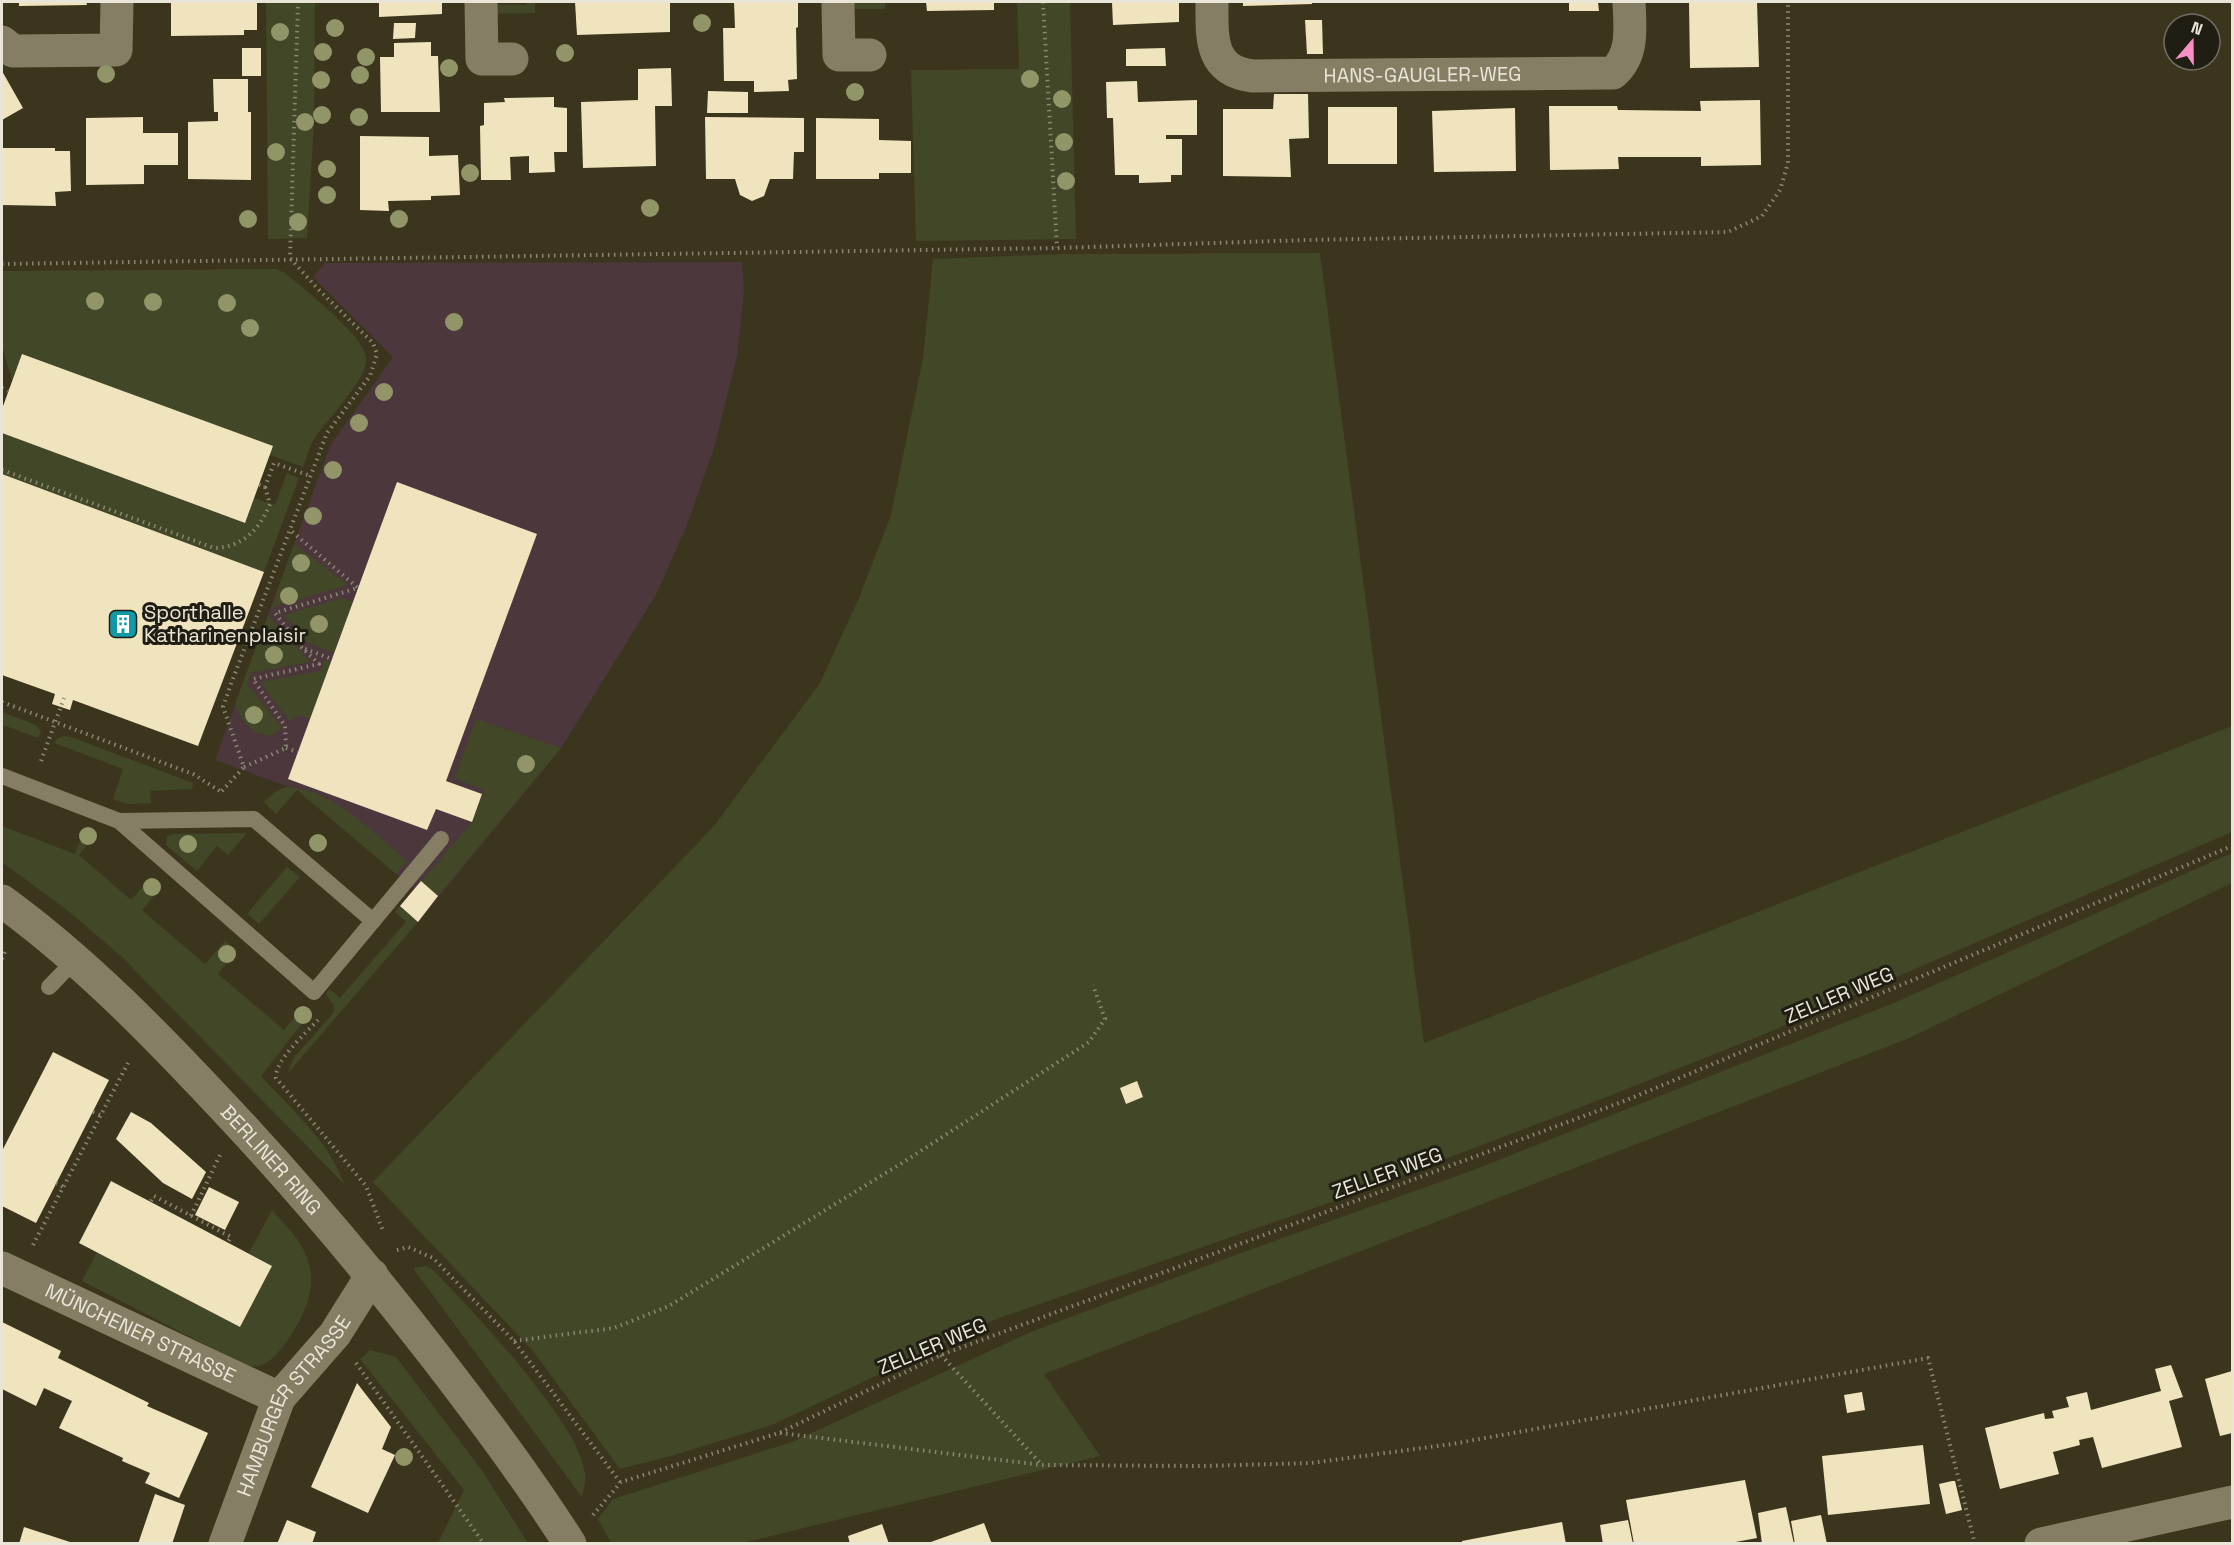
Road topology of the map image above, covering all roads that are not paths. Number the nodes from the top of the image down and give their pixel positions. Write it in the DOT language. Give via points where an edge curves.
graph roads {
  1 [pos="117,2"];
  2 [pos="481,2"];
  3 [pos="838,2"];
  4 [pos="1212,2"];
  5 [pos="1629,2"];
  6 [pos="2,42"];
  7 [pos="870,55"];
  8 [pos="512,59"];
  9 [pos="2,776"];
  10 [pos="119,821"];
  11 [pos="441,839"];
  12 [pos="2,901"];
  13 [pos="373,921"];
  14 [pos="76,959"];
  15 [pos="49,987"];
  16 [pos="381,1263"];
  17 [pos="9,1272"];
  18 [pos="279,1398"];
  19 [pos="2232,1502"];
  20 [pos="225,1544"];
  21 [pos="570,1544"];
  22 [pos="2041,1544"];
  1 -- 6 [label="street" via="116,50 13,51"];
  2 -- 8 [label="street" via="482,59"];
  3 -- 7 [label="street" via="839,55"];
  4 -- 5 [label="street, HANS-GAUGLER-WEG" via="1216,52 1224,65 1239,75 1253,76 1613,73 1628,50"];
  9 -- 10 [label="lane"];
  10 -- 13 [label="lane" via="254,819"];
  10 -- 13 [label="lane" via="314,992"];
  11 -- 13 [label="lane"];
  12 -- 14 [label="street, BERLINER RING"];
  14 -- 15 [label="lane"];
  14 -- 16 [label="street, BERLINER RING" via="190,1071 267,1154"];
  16 -- 18 [label="street, HAMBURGER STRASSE" via="335,1335"];
  16 -- 21 [label="street, BERLINER RING"];
  17 -- 18 [label="street, MÜNCHENER STRASSE"];
  18 -- 20 [label="street, HAMBURGER STRASSE"];
  19 -- 22 [label="street"];
}
